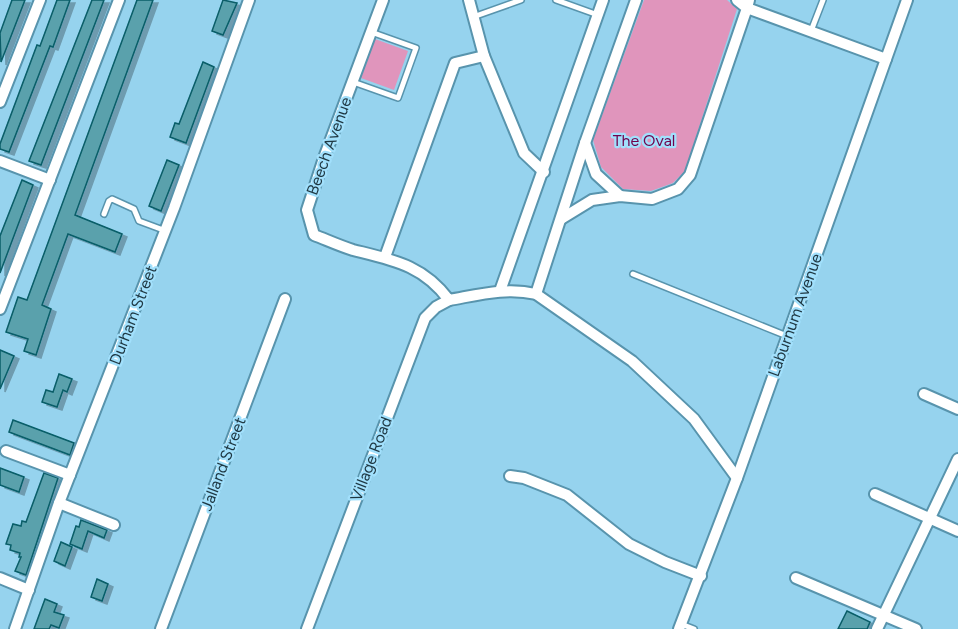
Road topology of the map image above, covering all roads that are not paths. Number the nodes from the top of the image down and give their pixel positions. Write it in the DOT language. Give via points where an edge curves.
graph roads {
  1 [pos="40,0"];
  2 [pos="118,0"];
  3 [pos="249,0"];
  4 [pos="383,0"];
  5 [pos="469,0"];
  6 [pos="521,0"];
  7 [pos="556,0"];
  8 [pos="603,0"];
  9 [pos="636,0"];
  10 [pos="737,0"];
  11 [pos="823,0"];
  12 [pos="907,0"];
  13 [pos="748,4"];
  14 [pos="598,15"];
  15 [pos="473,17"];
  16 [pos="811,31"];
  17 [pos="371,32"];
  18 [pos="484,56"];
  19 [pos="886,59"];
  20 [pos="352,82"];
  21 [pos="0,102"];
  22 [pos="585,143"];
  23 [pos="0,161"];
  24 [pos="544,172"];
  25 [pos="50,180"];
  26 [pos="620,196"];
  27 [pos="104,214"];
  28 [pos="561,219"];
  29 [pos="166,231"];
  30 [pos="385,257"];
  31 [pos="633,274"];
  32 [pos="500,291"];
  33 [pos="536,294"];
  34 [pos="285,299"];
  35 [pos="449,300"];
  36 [pos="0,309"];
  37 [pos="787,336"];
  38 [pos="924,394"];
  39 [pos="958,409"];
  40 [pos="6,451"];
  41 [pos="958,459"];
  42 [pos="70,475"];
  43 [pos="510,476"];
  44 [pos="737,478"];
  45 [pos="874,494"];
  46 [pos="59,503"];
  47 [pos="930,518"];
  48 [pos="114,525"];
  49 [pos="958,531"];
  50 [pos="700,576"];
  51 [pos="0,578"];
  52 [pos="796,578"];
  53 [pos="29,590"];
  54 [pos="883,614"];
  55 [pos="680,627"];
  56 [pos="15,629"];
  57 [pos="161,629"];
  58 [pos="307,629"];
  59 [pos="694,629"];
  60 [pos="877,629"];
  61 [pos="916,629"];
  1 -- 21 [label="street"];
  2 -- 25 [label="street"];
  3 -- 29 [label="street, Durham Street"];
  4 -- 17 [label="street, Beech Avenue"];
  5 -- 15 [label="street"];
  6 -- 15 [label="lane"];
  7 -- 14 [label="lane"];
  8 -- 14 [label="street"];
  9 -- 22 [label="street"];
  10 -- 13 [label="street"];
  11 -- 16 [label="lane"];
  12 -- 19 [label="street, Laburnum Avenue"];
  13 -- 16 [label="street"];
  13 -- 26 [label="street" via="690,175 678,189 652,199"];
  14 -- 24 [label="street"];
  15 -- 18 [label="street"];
  16 -- 19 [label="street"];
  17 -- 20 [label="street, Beech Avenue"];
  17 -- 20 [label="lane" via="416,48 398,98"];
  18 -- 24 [label="street" via="524,153"];
  18 -- 30 [label="street" via="455,63"];
  19 -- 37 [label="street, Laburnum Avenue"];
  20 -- 30 [label="street, Beech Avenue" via="307,210 314,235"];
  22 -- 26 [label="street" via="596,174"];
  22 -- 28 [label="street"];
  23 -- 25 [label="street"];
  24 -- 32 [label="street"];
  25 -- 36 [label="street"];
  26 -- 28 [label="street" via="592,200"];
  27 -- 29 [label="lane" via="112,199 134,209 139,220"];
  28 -- 33 [label="street"];
  29 -- 42 [label="street, Durham Street"];
  30 -- 35 [label="street, Beech Avenue" via="405,263 430,279"];
  31 -- 37 [label="lane"];
  32 -- 33 [label="street"];
  32 -- 35 [label="street"];
  33 -- 44 [label="street" via="632,361 694,419"];
  34 -- 57 [label="street, Jalland Street"];
  35 -- 58 [label="street, Village Road" via="425,318"];
  37 -- 44 [label="street, Laburnum Avenue"];
  38 -- 39 [label="street"];
  40 -- 42 [label="street"];
  41 -- 47 [label="street"];
  42 -- 46 [label="street, Durham Street"];
  43 -- 50 [label="street" via="567,495 629,544"];
  44 -- 50 [label="street, Laburnum Avenue"];
  45 -- 47 [label="street"];
  46 -- 48 [label="street"];
  46 -- 53 [label="street, Durham Street"];
  47 -- 49 [label="street"];
  47 -- 54 [label="street"];
  50 -- 55 [label="street, Laburnum Avenue"];
  51 -- 53 [label="street"];
  52 -- 54 [label="street"];
  53 -- 56 [label="street, Durham Street"];
  54 -- 60 [label="street"];
  54 -- 61 [label="street"];
  55 -- 59 [label="lane"];
}
